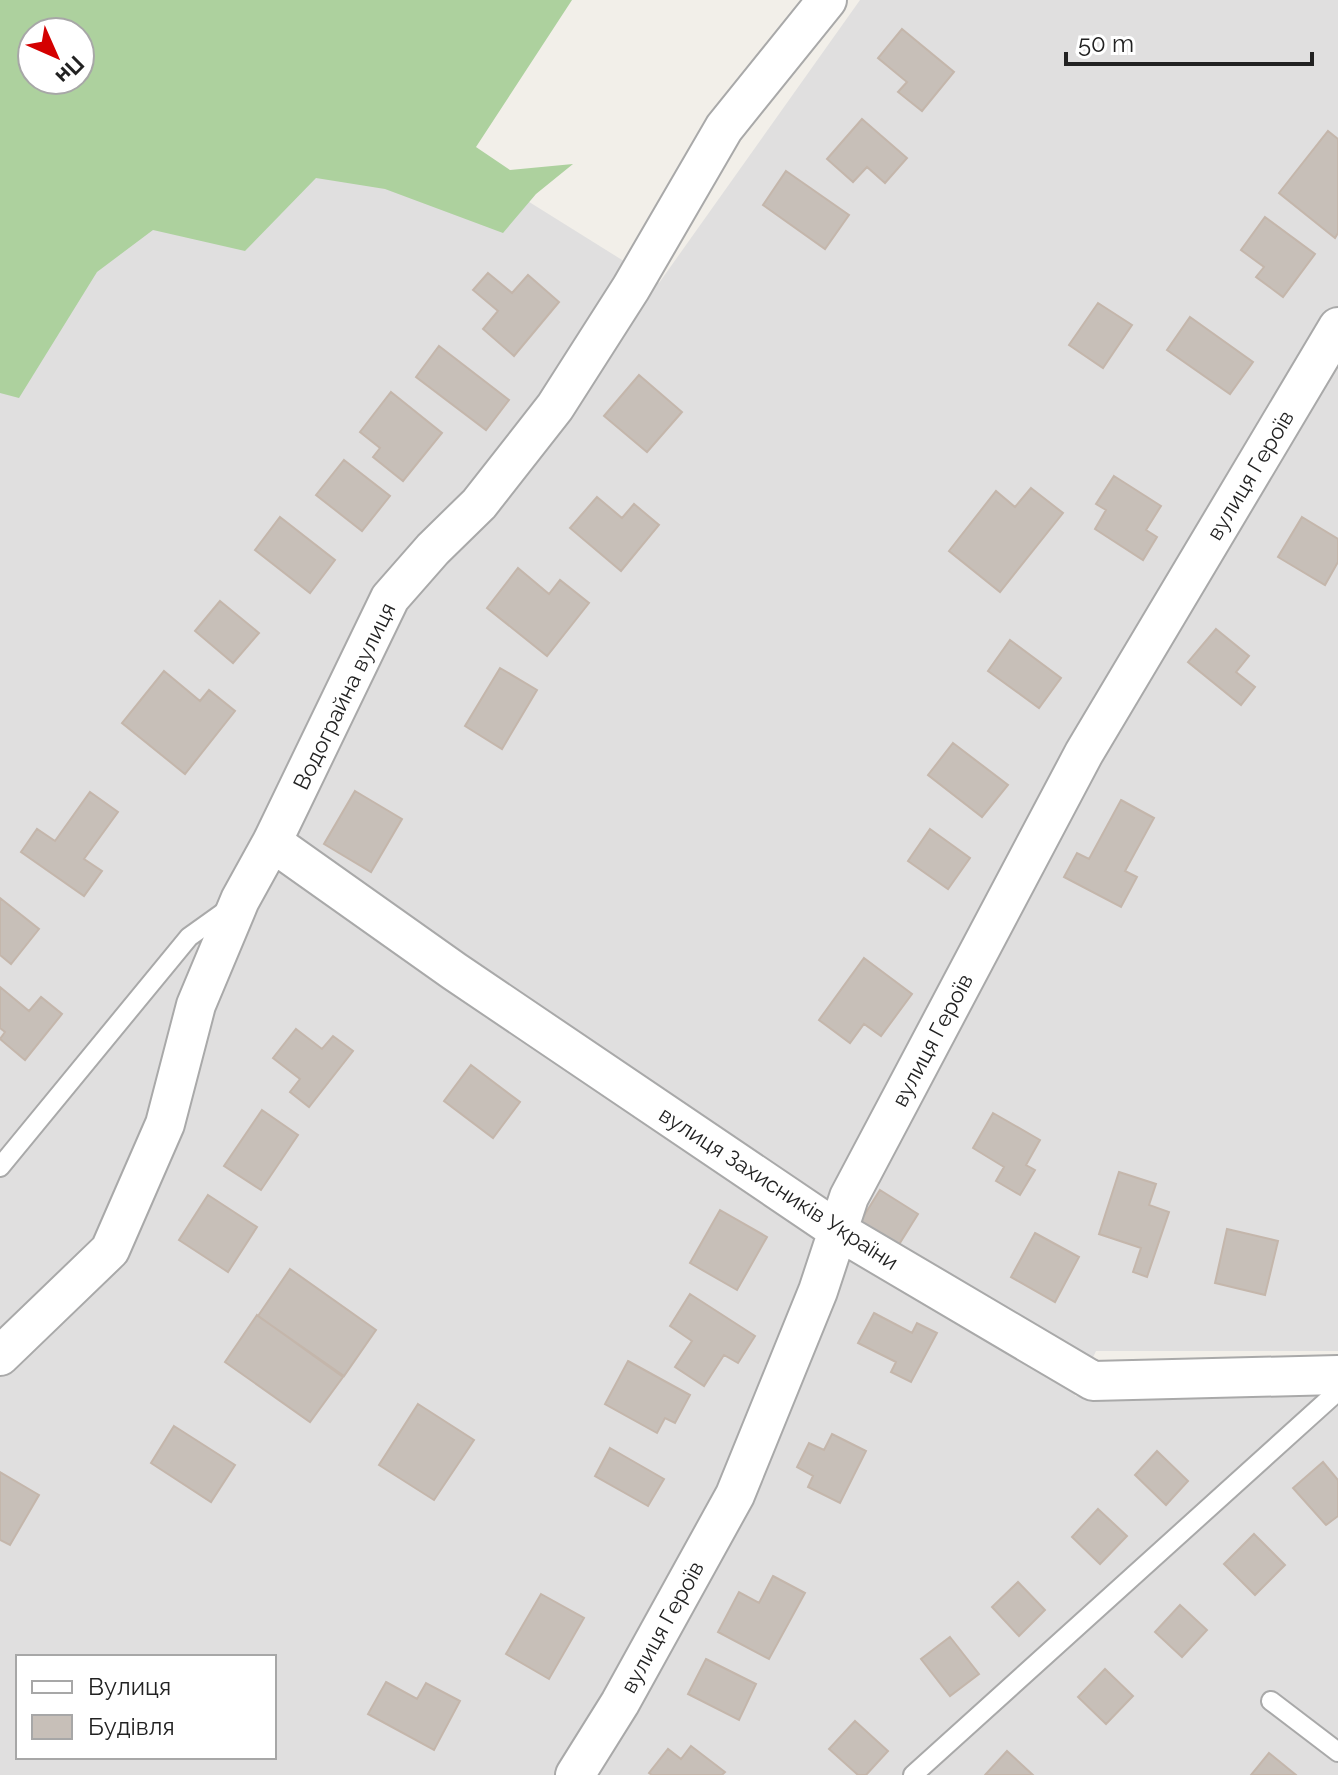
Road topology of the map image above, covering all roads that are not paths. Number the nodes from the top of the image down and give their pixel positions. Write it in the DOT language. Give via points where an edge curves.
graph roads {
  1 [pos="827,0"];
  2 [pos="1338,327"];
  3 [pos="272,842"];
  4 [pos="240,900"];
  5 [pos="0,1167"];
  6 [pos="837,1230"];
  7 [pos="0,1356"];
  8 [pos="1338,1375"];
  9 [pos="1338,1391"];
  10 [pos="1271,1701"];
  11 [pos="1338,1752"];
  12 [pos="575,1775"];
  13 [pos="913,1775"];
  1 -- 3 [label="street, Водограйна вулиця" via="724,128 555,407 479,504 390,598"];
  2 -- 6 [label="street, вулиця Героїв" via="1084,753 849,1197"];
  3 -- 4 [label="street, Водограйна вулиця"];
  3 -- 6 [label="street, вулиця Захисників України"];
  4 -- 5 [label="lane" via="189,937"];
  4 -- 7 [label="street, Водограйна вулиця" via="196,1005 165,1124 110,1250"];
  6 -- 8 [label="street, вулиця Захисників України" via="1093,1381"];
  6 -- 12 [label="street, вулиця Героїв" via="818,1291 735,1495"];
  9 -- 13 [label="lane"];
  10 -- 11 [label="lane"];
}
